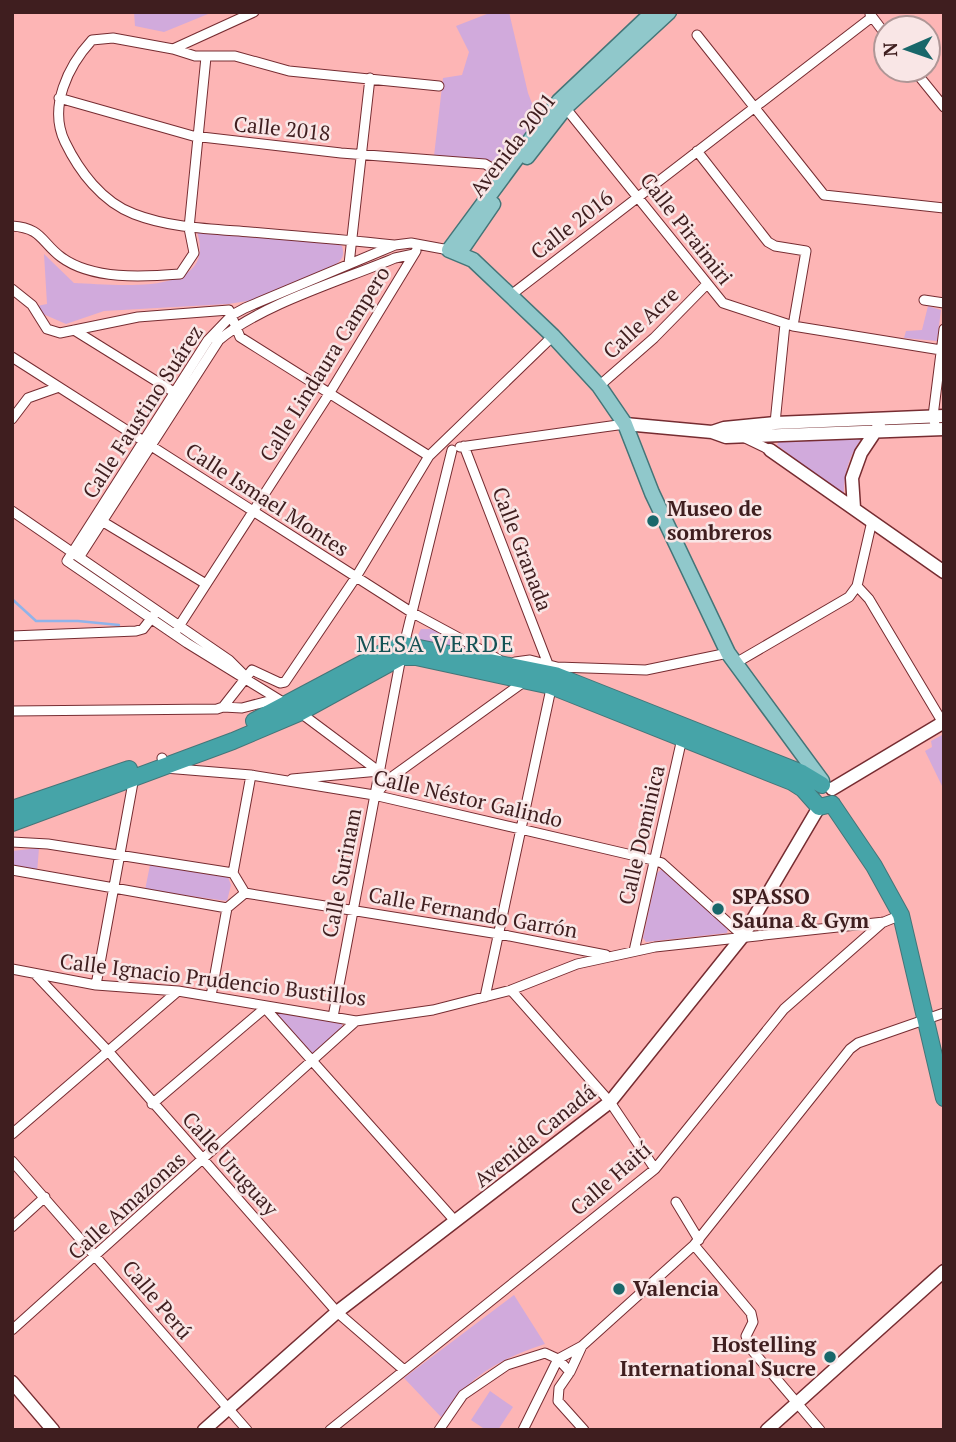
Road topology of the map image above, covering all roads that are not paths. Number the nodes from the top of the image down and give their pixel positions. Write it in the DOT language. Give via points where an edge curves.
graph roads {
  1 [pos="254,12"];
  2 [pos="653,12"];
  3 [pos="669,12"];
  4 [pos="872,14"];
  5 [pos="697,35"];
  6 [pos="173,49"];
  7 [pos="206,57"];
  8 [pos="370,78"];
  9 [pos="925,84"];
  10 [pos="439,86"];
  11 [pos="60,97"];
  12 [pos="562,104"];
  13 [pos="755,106"];
  14 [pos="944,107"];
  15 [pos="198,137"];
  16 [pos="697,151"];
  17 [pos="362,155"];
  18 [pos="501,184"];
  19 [pos="638,197"];
  20 [pos="943,204"];
  21 [pos="12,226"];
  22 [pos="189,228"];
  23 [pos="352,240"];
  24 [pos="395,245"];
  25 [pos="417,250"];
  26 [pos="455,251"];
  27 [pos="349,264"];
  28 [pos="706,285"];
  29 [pos="12,289"];
  30 [pos="510,295"];
  31 [pos="924,300"];
  32 [pos="944,303"];
  33 [pos="232,315"];
  34 [pos="789,325"];
  35 [pos="235,326"];
  36 [pos="944,329"];
  37 [pos="74,330"];
  38 [pos="553,336"];
  39 [pos="941,350"];
  40 [pos="12,357"];
  41 [pos="599,386"];
  42 [pos="59,387"];
  43 [pos="178,394"];
  44 [pos="329,394"];
  45 [pos="12,419"];
  46 [pos="939,423"];
  47 [pos="625,424"];
  48 [pos="775,424"];
  49 [pos="879,424"];
  50 [pos="712,432"];
  51 [pos="741,436"];
  52 [pos="443,441"];
  53 [pos="147,444"];
  54 [pos="464,446"];
  55 [pos="452,450"];
  56 [pos="770,450"];
  57 [pos="429,456"];
  58 [pos="854,509"];
  59 [pos="12,511"];
  60 [pos="254,511"];
  61 [pos="99,519"];
  62 [pos="872,521"];
  63 [pos="76,554"];
  64 [pos="944,572"];
  65 [pos="356,578"];
  66 [pos="206,584"];
  67 [pos="857,586"];
  68 [pos="411,612"];
  69 [pos="155,614"];
  70 [pos="177,630"];
  71 [pos="12,636"];
  72 [pos="403,651"];
  73 [pos="731,658"];
  74 [pos="508,663"];
  75 [pos="551,675"];
  76 [pos="247,678"];
  77 [pos="525,681"];
  78 [pos="288,705"];
  79 [pos="223,707"];
  80 [pos="12,710"];
  81 [pos="943,722"];
  82 [pos="683,733"];
  83 [pos="164,763"];
  84 [pos="380,771"];
  85 [pos="133,773"];
  86 [pos="251,775"];
  87 [pos="389,779"];
  88 [pos="276,780"];
  89 [pos="820,790"];
  90 [pos="374,795"];
  91 [pos="12,809"];
  92 [pos="12,822"];
  93 [pos="520,828"];
  94 [pos="12,842"];
  95 [pos="121,855"];
  96 [pos="653,859"];
  97 [pos="12,870"];
  98 [pos="233,873"];
  99 [pos="115,890"];
  100 [pos="245,893"];
  101 [pos="228,908"];
  102 [pos="352,909"];
  103 [pos="901,915"];
  104 [pos="884,922"];
  105 [pos="499,934"];
  106 [pos="743,936"];
  107 [pos="634,951"];
  108 [pos="611,956"];
  109 [pos="12,969"];
  110 [pos="36,975"];
  111 [pos="96,985"];
  112 [pos="511,990"];
  113 [pos="178,991"];
  114 [pos="211,996"];
  115 [pos="485,997"];
  116 [pos="265,1008"];
  117 [pos="944,1013"];
  118 [pos="333,1017"];
  119 [pos="928,1020"];
  120 [pos="356,1021"];
  121 [pos="108,1051"];
  122 [pos="311,1062"];
  123 [pos="944,1098"];
  124 [pos="610,1102"];
  125 [pos="152,1104"];
  126 [pos="12,1134"];
  127 [pos="12,1161"];
  128 [pos="204,1161"];
  129 [pos="655,1169"];
  130 [pos="45,1197"];
  131 [pos="676,1202"];
  132 [pos="456,1222"];
  133 [pos="12,1227"];
  134 [pos="696,1242"];
  135 [pos="97,1255"];
  136 [pos="944,1271"];
  137 [pos="337,1312"];
  138 [pos="12,1330"];
  139 [pos="582,1346"];
  140 [pos="558,1359"];
  141 [pos="404,1370"];
  142 [pos="570,1372"];
  143 [pos="12,1382"];
  144 [pos="796,1404"];
  145 [pos="228,1408"];
  146 [pos="53,1430"];
  147 [pos="204,1430"];
  148 [pos="247,1430"];
  149 [pos="330,1430"];
  150 [pos="439,1430"];
  151 [pos="523,1430"];
  152 [pos="584,1430"];
  153 [pos="767,1430"];
  154 [pos="820,1430"];
  1 -- 6 [label="street"];
  2 -- 12 [label="main road, Avenida 2001"];
  3 -- 12 [label="main road, Avenida 2001"];
  4 -- 13 [label="street, Calle 2016"];
  5 -- 13 [label="street"];
  6 -- 7 [label="street"];
  6 -- 11 [label="street" via="113,38 92,40 76,58"];
  7 -- 8 [label="street" via="235,56 289,71"];
  7 -- 15 [label="street"];
  8 -- 10 [label="street"];
  8 -- 17 [label="street"];
  9 -- 14 [label="street"];
  11 -- 15 [label="street, Calle 2018"];
  11 -- 22 [label="street" via="60,132 75,164 100,193 131,213"];
  12 -- 18 [label="main road, Avenida 2001"];
  12 -- 19 [label="street, Calle Piraimiri"];
  13 -- 16 [label="street, Calle 2016"];
  13 -- 20 [label="street" via="824,195"];
  15 -- 17 [label="street, Calle 2018"];
  15 -- 22 [label="street"];
  16 -- 19 [label="street, Calle 2016"];
  16 -- 34 [label="street" via="768,242 806,251"];
  17 -- 18 [label="street, Calle 2018" via="485,164 495,170"];
  17 -- 23 [label="street"];
  18 -- 26 [label="main road, Avenida 2001"];
  19 -- 28 [label="street, Calle Piraimiri"];
  19 -- 30 [label="street, Calle 2016"];
  21 -- 22 [label="street" via="27,227 44,237 61,257 82,267 142,277 180,274 194,253"];
  22 -- 23 [label="street"];
  23 -- 24 [label="street"];
  23 -- 27 [label="street"];
  24 -- 25 [label="street, Calle Faustino Suárez" via="411,243"];
  24 -- 27 [label="street, Calle Faustino Suárez"];
  25 -- 26 [label="street, Calle Faustino Suárez"];
  25 -- 35 [label="street, Calle Faustino Suárez"];
  25 -- 44 [label="street, Calle Lindaura Campero"];
  26 -- 30 [label="main road"];
  27 -- 33 [label="street, Calle Faustino Suárez"];
  28 -- 34 [label="street, Calle Piraimiri" via="734,310"];
  28 -- 41 [label="street, Calle Acre"];
  29 -- 37 [label="street" via="32,305 47,329 60,333"];
  30 -- 38 [label="main road"];
  31 -- 32 [label="street"];
  33 -- 35 [label="street"];
  33 -- 37 [label="street" via="229,310 213,309"];
  33 -- 43 [label="street, Calle Faustino Suárez" via="208,340"];
  34 -- 39 [label="street, Calle Piraimiri"];
  34 -- 48 [label="street"];
  35 -- 43 [label="street, Calle Faustino Suárez"];
  35 -- 44 [label="street" via="240,337"];
  36 -- 39 [label="street"];
  37 -- 43 [label="street"];
  38 -- 41 [label="main road"];
  38 -- 52 [label="street"];
  39 -- 46 [label="street"];
  40 -- 42 [label="street, Calle Ismael Montes"];
  41 -- 47 [label="main road"];
  42 -- 45 [label="street" via="28,398"];
  42 -- 53 [label="street, Calle Ismael Montes"];
  43 -- 53 [label="street, Calle Faustino Suárez"];
  44 -- 57 [label="street"];
  44 -- 60 [label="street, Calle Lindaura Campero"];
  46 -- 49 [label="main road"];
  47 -- 50 [label="main road"];
  47 -- 54 [label="street"];
  47 -- 73 [label="main road" via="652,493"];
  48 -- 49 [label="main road"];
  48 -- 50 [label="main road"];
  49 -- 51 [label="main road"];
  49 -- 58 [label="main road" via="852,478"];
  50 -- 51 [label="main road"];
  51 -- 56 [label="street"];
  52 -- 55 [label="street"];
  52 -- 57 [label="street"];
  53 -- 60 [label="street, Calle Ismael Montes"];
  53 -- 61 [label="street, Calle Faustino Suárez"];
  54 -- 55 [label="street"];
  54 -- 75 [label="street, Calle Granada"];
  55 -- 68 [label="street, Calle Surinam"];
  56 -- 58 [label="main road"];
  57 -- 65 [label="street"];
  58 -- 62 [label="main road"];
  59 -- 63 [label="street"];
  60 -- 65 [label="street, Calle Ismael Montes"];
  60 -- 66 [label="street, Calle Lindaura Campero"];
  61 -- 63 [label="street, Calle Faustino Suárez"];
  61 -- 66 [label="street"];
  62 -- 64 [label="main road"];
  62 -- 67 [label="street"];
  63 -- 69 [label="street"];
  63 -- 69 [label="street, Calle Faustino Suárez" via="67,561"];
  65 -- 68 [label="street, Calle Ismael Montes"];
  65 -- 76 [label="street" via="291,677 280,683 252,670"];
  66 -- 70 [label="street, Calle Lindaura Campero"];
  67 -- 73 [label="street" via="849,597"];
  67 -- 81 [label="street"];
  68 -- 72 [label="street, Calle Surinam"];
  68 -- 74 [label="street, Calle Ismael Montes"];
  69 -- 70 [label="street"];
  69 -- 71 [label="street" via="136,631"];
  70 -- 76 [label="street"];
  72 -- 74 [label="highway"];
  72 -- 77 [label="highway"];
  72 -- 78 [label="highway"];
  72 -- 84 [label="street, Calle Surinam"];
  73 -- 75 [label="street" via="646,670"];
  73 -- 89 [label="main road"];
  74 -- 75 [label="highway"];
  75 -- 77 [label="highway"];
  75 -- 82 [label="highway"];
  75 -- 93 [label="street"];
  76 -- 78 [label="street"];
  76 -- 79 [label="street"];
  77 -- 87 [label="street"];
  78 -- 79 [label="street"];
  78 -- 83 [label="highway"];
  78 -- 84 [label="street"];
  79 -- 80 [label="street"];
  81 -- 89 [label="main road"];
  82 -- 89 [label="highway" via="803,789"];
  82 -- 96 [label="street, Calle Dominica"];
  83 -- 85 [label="highway"];
  83 -- 86 [label="street, Calle Néstor Galindo"];
  84 -- 87 [label="street"];
  84 -- 88 [label="street"];
  84 -- 90 [label="street, Calle Surinam"];
  85 -- 91 [label="highway"];
  85 -- 92 [label="highway"];
  85 -- 95 [label="street"];
  86 -- 88 [label="street, Calle Néstor Galindo"];
  86 -- 98 [label="street"];
  87 -- 90 [label="street"];
  88 -- 90 [label="street, Calle Néstor Galindo"];
  89 -- 103 [label="highway" via="874,866"];
  89 -- 106 [label="main road, Avenida Canadá"];
  90 -- 93 [label="street, Calle Néstor Galindo"];
  90 -- 102 [label="street, Calle Surinam"];
  93 -- 96 [label="street, Calle Néstor Galindo"];
  93 -- 105 [label="street"];
  94 -- 95 [label="street"];
  95 -- 98 [label="street"];
  95 -- 99 [label="street"];
  96 -- 106 [label="street, Calle Néstor Galindo"];
  96 -- 107 [label="street, Calle Dominica"];
  97 -- 99 [label="street"];
  98 -- 100 [label="street"];
  99 -- 101 [label="street"];
  99 -- 111 [label="street"];
  100 -- 101 [label="street"];
  100 -- 102 [label="street, Calle Fernando Garrón"];
  101 -- 114 [label="street"];
  102 -- 105 [label="street, Calle Fernando Garrón"];
  102 -- 118 [label="street, Calle Surinam"];
  103 -- 104 [label="street, Calle Ignacio Prudencio Bustillos"];
  103 -- 119 [label="highway"];
  104 -- 106 [label="street, Calle Ignacio Prudencio Bustillos"];
  104 -- 129 [label="street, Calle Haití" via="785,1009"];
  105 -- 108 [label="street, Calle Fernando Garrón"];
  105 -- 115 [label="street"];
  106 -- 107 [label="street, Calle Ignacio Prudencio Bustillos"];
  106 -- 124 [label="main road, Avenida Canadá"];
  107 -- 108 [label="street, Calle Ignacio Prudencio Bustillos"];
  108 -- 112 [label="street, Calle Ignacio Prudencio Bustillos"];
  109 -- 110 [label="street, Calle Ignacio Prudencio Bustillos"];
  110 -- 111 [label="street, Calle Ignacio Prudencio Bustillos"];
  110 -- 121 [label="street, Calle Uruguay"];
  111 -- 113 [label="street, Calle Ignacio Prudencio Bustillos"];
  112 -- 115 [label="street, Calle Ignacio Prudencio Bustillos"];
  112 -- 124 [label="street"];
  113 -- 114 [label="street, Calle Ignacio Prudencio Bustillos"];
  113 -- 121 [label="street"];
  114 -- 116 [label="street, Calle Ignacio Prudencio Bustillos"];
  115 -- 120 [label="street, Calle Ignacio Prudencio Bustillos"];
  116 -- 118 [label="street, Calle Ignacio Prudencio Bustillos"];
  116 -- 122 [label="street"];
  116 -- 125 [label="street"];
  117 -- 119 [label="street"];
  118 -- 120 [label="street, Calle Ignacio Prudencio Bustillos"];
  119 -- 123 [label="highway"];
  119 -- 134 [label="street" via="850,1049"];
  120 -- 122 [label="street, Calle Amazonas"];
  121 -- 125 [label="street, Calle Uruguay"];
  121 -- 126 [label="street"];
  122 -- 128 [label="street, Calle Amazonas"];
  122 -- 132 [label="street"];
  124 -- 129 [label="street"];
  124 -- 132 [label="main road, Avenida Canadá"];
  125 -- 128 [label="street, Calle Uruguay"];
  127 -- 130 [label="street, Calle Perú"];
  128 -- 135 [label="street, Calle Amazonas"];
  128 -- 137 [label="street, Calle Uruguay"];
  129 -- 141 [label="street, Calle Haití"];
  130 -- 133 [label="street"];
  130 -- 135 [label="street, Calle Perú"];
  131 -- 134 [label="street"];
  132 -- 137 [label="main road, Avenida Canadá"];
  134 -- 139 [label="street"];
  134 -- 144 [label="street" via="751,1313 753,1322 746,1341"];
  135 -- 138 [label="street, Calle Amazonas"];
  135 -- 145 [label="street, Calle Perú"];
  136 -- 144 [label="main road"];
  137 -- 141 [label="street, Calle Uruguay"];
  137 -- 145 [label="main road, Avenida Canadá"];
  139 -- 140 [label="street"];
  139 -- 142 [label="street"];
  140 -- 142 [label="street"];
  140 -- 150 [label="street" via="545,1353 506,1366 463,1395"];
  140 -- 151 [label="street"];
  141 -- 149 [label="street, Calle Haití"];
  142 -- 152 [label="street" via="559,1388 558,1401"];
  143 -- 146 [label="main road"];
  144 -- 153 [label="main road"];
  144 -- 154 [label="street"];
  145 -- 147 [label="main road, Avenida Canadá"];
  145 -- 148 [label="street, Calle Perú"];
}
